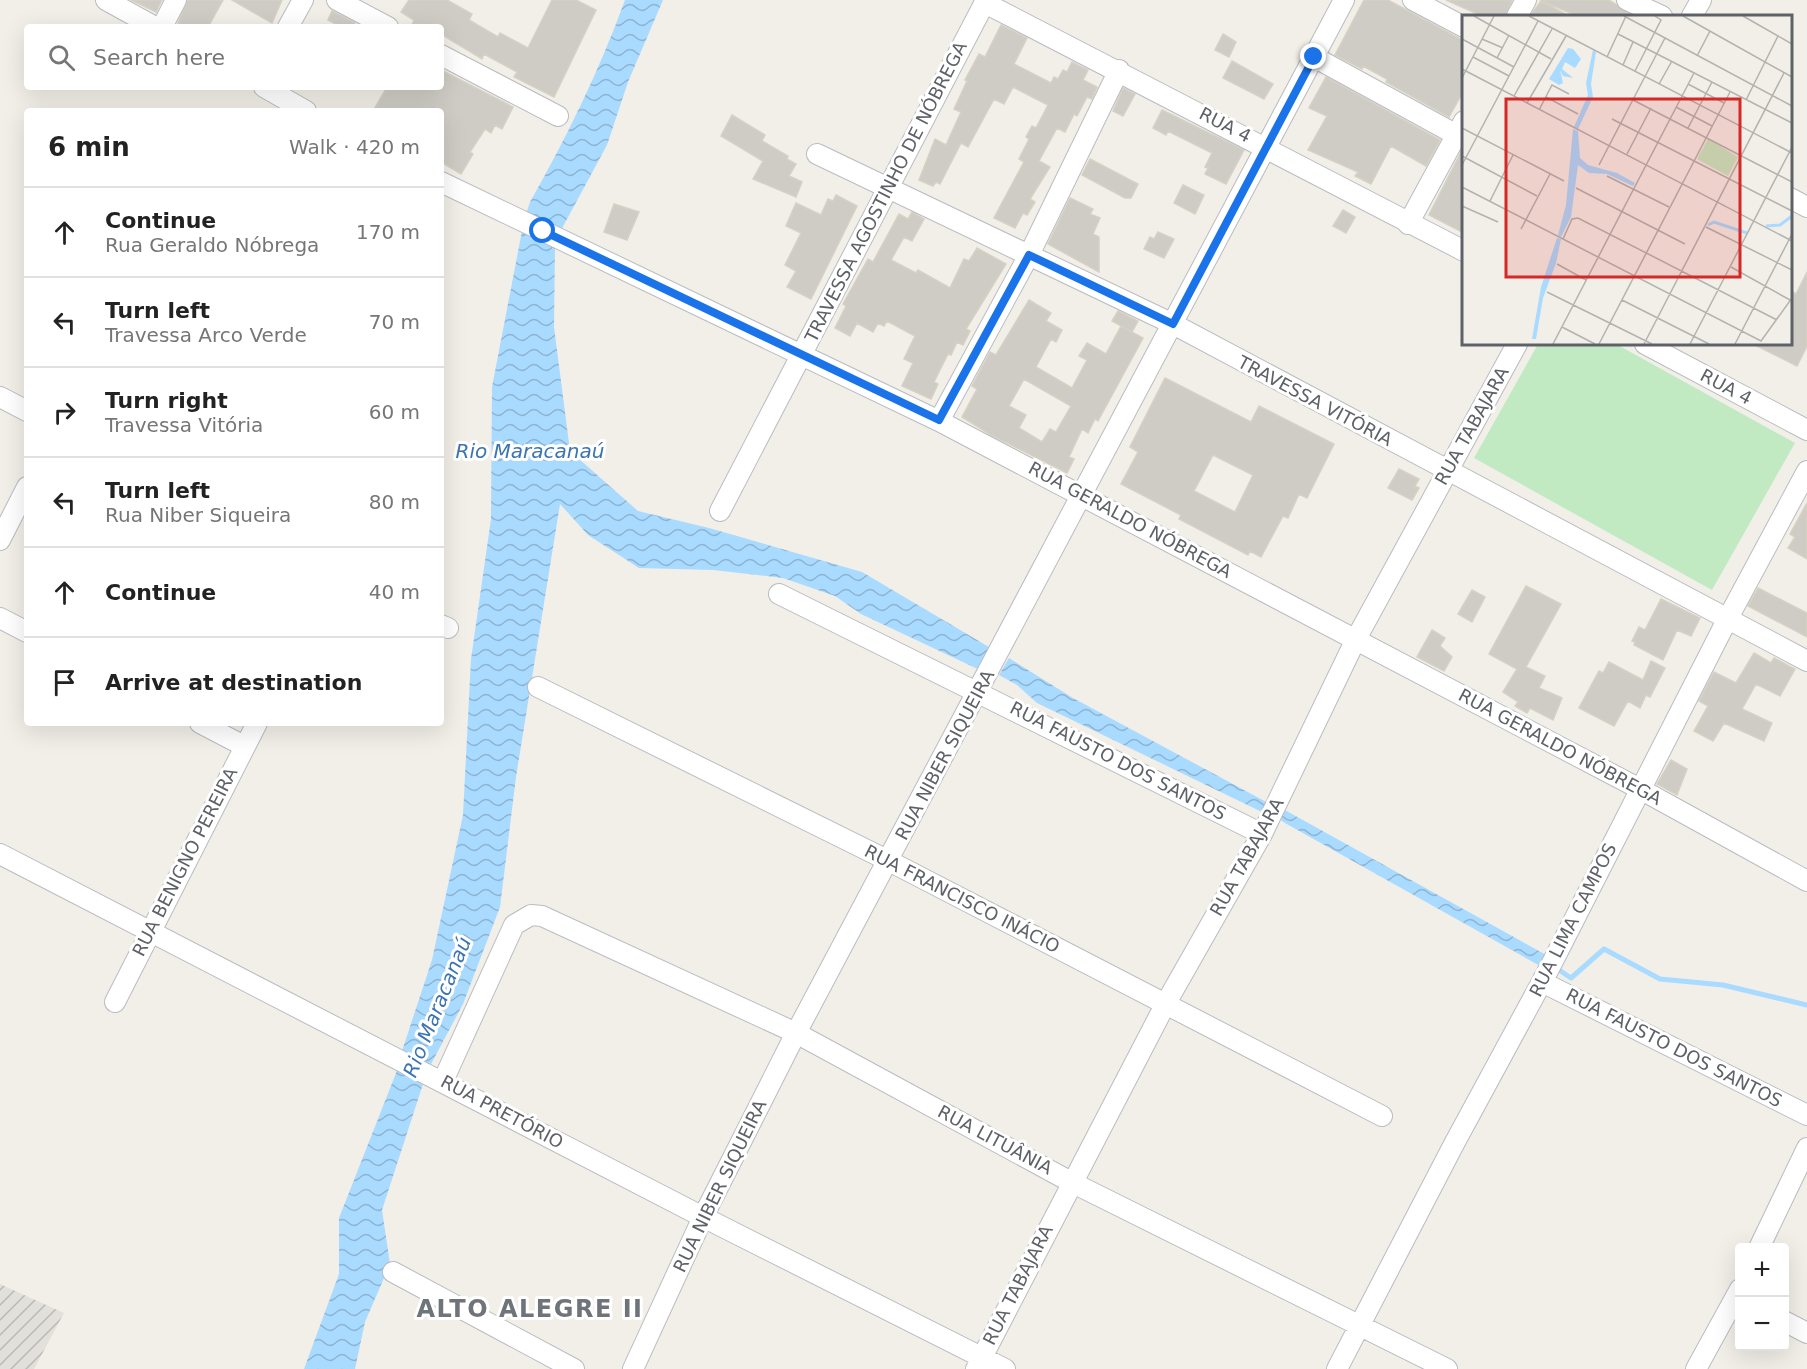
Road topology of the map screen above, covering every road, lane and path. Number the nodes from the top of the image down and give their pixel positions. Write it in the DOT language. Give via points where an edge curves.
graph roads {
  1 [pos="106,0"];
  2 [pos="176,0"];
  3 [pos="303,0"];
  4 [pos="337,0"];
  5 [pos="1344,0"];
  6 [pos="1413,0"];
  7 [pos="1526,0"];
  8 [pos="1627,0"];
  9 [pos="1701,0"];
  10 [pos="985,1"];
  11 [pos="1518,15"];
  12 [pos="1660,15"];
  13 [pos="1693,15"];
  14 [pos="150,24"];
  15 [pos="164,24"];
  16 [pos="290,24"];
  17 [pos="382,24"];
  18 [pos="1462,26"];
  19 [pos="444,57"];
  20 [pos="1314,57"];
  21 [pos="1119,70"];
  22 [pos="269,90"];
  23 [pos="301,108"];
  24 [pos="558,116"];
  25 [pos="1461,132"];
  26 [pos="1267,146"];
  27 [pos="817,154"];
  28 [pos="444,183"];
  29 [pos="888,188"];
  30 [pos="1792,199"];
  31 [pos="1807,207"];
  32 [pos="1408,224"];
  33 [pos="1462,250"];
  34 [pos="1029,255"];
  35 [pos="1173,324"];
  36 [pos="1516,345"];
  37 [pos="1647,345"];
  38 [pos="801,355"];
  39 [pos="0,397"];
  40 [pos="24,409"];
  41 [pos="939,420"];
  42 [pos="1807,430"];
  43 [pos="1447,471"];
  44 [pos="1807,471"];
  45 [pos="24,493"];
  46 [pos="1083,495"];
  47 [pos="720,511"];
  48 [pos="0,540"];
  49 [pos="779,594"];
  50 [pos="0,618"];
  51 [pos="1727,620"];
  52 [pos="24,630"];
  53 [pos="1356,639"];
  54 [pos="1807,661"];
  55 [pos="538,687"];
  56 [pos="979,692"];
  57 [pos="206,726"];
  58 [pos="255,726"];
  59 [pos="244,746"];
  60 [pos="1640,789"];
  61 [pos="1262,834"];
  62 [pos="0,854"];
  63 [pos="889,861"];
  64 [pos="1807,881"];
  65 [pos="150,933"];
  66 [pos="1542,982"];
  67 [pos="115,1002"];
  68 [pos="1166,1003"];
  69 [pos="796,1033"];
  70 [pos="443,1081"];
  71 [pos="1807,1115"];
  72 [pos="1382,1116"];
  73 [pos="1807,1148"];
  74 [pos="1071,1182"];
  75 [pos="703,1217"];
  76 [pos="1761,1243"];
  77 [pos="393,1272"];
  78 [pos="1737,1297"];
  79 [pos="1789,1323"];
  80 [pos="1359,1325"];
  81 [pos="1807,1333"];
  82 [pos="979,1363"];
  83 [pos="574,1369"];
  84 [pos="633,1369"];
  85 [pos="1005,1369"];
  86 [pos="1337,1369"];
  87 [pos="1446,1369"];
  88 [pos="1696,1369"];
  1 -- 14 [label="street"];
  2 -- 15 [label="street"];
  3 -- 16 [label="street"];
  4 -- 17 [label="street"];
  5 -- 20 [label="street, RUA NIBER SIQUEIRA"];
  6 -- 18 [label="street"];
  7 -- 11 [label="street"];
  8 -- 12 [label="street"];
  9 -- 13 [label="street"];
  10 -- 21 [label="street, RUA 4"];
  10 -- 29 [label="street, TRAVESSA AGOSTINHO DE NÓBREGA"];
  19 -- 24 [label="street"];
  20 -- 25 [label="street"];
  20 -- 26 [label="street, RUA NIBER SIQUEIRA"];
  21 -- 26 [label="street, RUA 4"];
  21 -- 34 [label="street"];
  22 -- 23 [label="street"];
  25 -- 32 [label="street"];
  26 -- 32 [label="street, RUA 4"];
  26 -- 35 [label="street, RUA NIBER SIQUEIRA"];
  27 -- 29 [label="street, TRAVESSA VITÓRIA"];
  28 -- 38 [label="street, RUA GERALDO NÓBREGA"];
  29 -- 34 [label="street, TRAVESSA VITÓRIA"];
  29 -- 38 [label="street, TRAVESSA AGOSTINHO DE NÓBREGA"];
  30 -- 31 [label="street"];
  32 -- 33 [label="street, RUA 4"];
  34 -- 35 [label="street, TRAVESSA VITÓRIA"];
  34 -- 41 [label="street"];
  35 -- 43 [label="street, TRAVESSA VITÓRIA"];
  35 -- 46 [label="street, RUA NIBER SIQUEIRA"];
  36 -- 43 [label="street, RUA TABAJARA"];
  37 -- 42 [label="street, RUA 4"];
  38 -- 41 [label="street, RUA GERALDO NÓBREGA"];
  38 -- 47 [label="street, TRAVESSA AGOSTINHO DE NÓBREGA"];
  39 -- 40 [label="street"];
  41 -- 46 [label="street, RUA GERALDO NÓBREGA"];
  43 -- 51 [label="street, TRAVESSA VITÓRIA"];
  43 -- 53 [label="street, RUA TABAJARA"];
  44 -- 51 [label="street, RUA LIMA CAMPOS"];
  45 -- 48 [label="street"];
  46 -- 53 [label="street, RUA GERALDO NÓBREGA"];
  46 -- 56 [label="street, RUA NIBER SIQUEIRA"];
  49 -- 56 [label="street, RUA FAUSTO DOS SANTOS"];
  50 -- 52 [label="street"];
  51 -- 54 [label="street, TRAVESSA VITÓRIA"];
  51 -- 60 [label="street, RUA LIMA CAMPOS"];
  53 -- 60 [label="street, RUA GERALDO NÓBREGA"];
  53 -- 61 [label="street, RUA TABAJARA"];
  55 -- 63 [label="street, RUA FRANCISCO INÁCIO"];
  56 -- 61 [label="street, RUA FAUSTO DOS SANTOS"];
  56 -- 63 [label="street, RUA NIBER SIQUEIRA"];
  57 -- 59 [label="street"];
  58 -- 59 [label="street, RUA BENIGNO PEREIRA"];
  59 -- 65 [label="street, RUA BENIGNO PEREIRA"];
  60 -- 64 [label="street, RUA GERALDO NÓBREGA"];
  60 -- 66 [label="street, RUA LIMA CAMPOS"];
  61 -- 68 [label="street, RUA TABAJARA"];
  62 -- 65 [label="street, RUA PRETÓRIO"];
  63 -- 68 [label="street, RUA FRANCISCO INÁCIO"];
  63 -- 69 [label="street, RUA NIBER SIQUEIRA"];
  65 -- 67 [label="street, RUA BENIGNO PEREIRA"];
  65 -- 70 [label="street, RUA PRETÓRIO"];
  66 -- 71 [label="street, RUA FAUSTO DOS SANTOS"];
  66 -- 80 [label="street, RUA LIMA CAMPOS"];
  68 -- 72 [label="street, RUA FRANCISCO INÁCIO"];
  68 -- 74 [label="street, RUA TABAJARA"];
  69 -- 70 [label="street, RUA LITUÂNIA" via="542,916 531,915 514,926"];
  69 -- 74 [label="street, RUA LITUÂNIA"];
  69 -- 75 [label="street, RUA NIBER SIQUEIRA"];
  70 -- 75 [label="street, RUA PRETÓRIO"];
  73 -- 76 [label="street"];
  74 -- 80 [label="street, RUA LITUÂNIA"];
  74 -- 82 [label="street, RUA TABAJARA"];
  75 -- 82 [label="street, RUA PRETÓRIO"];
  75 -- 84 [label="street, RUA NIBER SIQUEIRA"];
  77 -- 83 [label="street"];
  78 -- 88 [label="street"];
  79 -- 81 [label="street"];
  80 -- 86 [label="street, RUA LIMA CAMPOS"];
  80 -- 87 [label="street, RUA LITUÂNIA"];
  82 -- 85 [label="street, RUA PRETÓRIO"];
}
